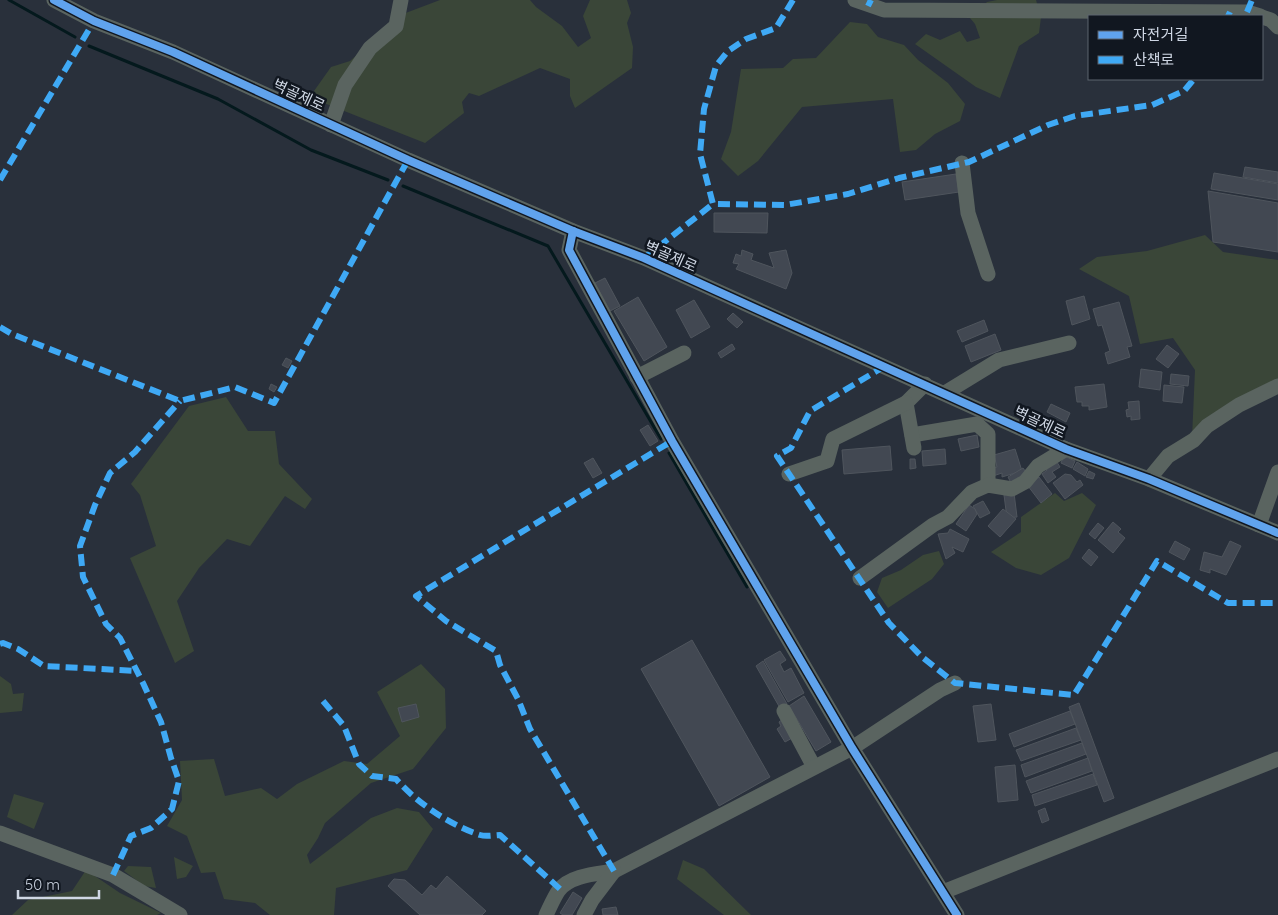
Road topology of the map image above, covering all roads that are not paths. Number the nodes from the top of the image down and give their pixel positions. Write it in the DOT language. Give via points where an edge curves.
graph roads {
  1 [pos="54,0"];
  2 [pos="401,0"];
  3 [pos="855,0"];
  4 [pos="1258,15"];
  5 [pos="1263,17"];
  6 [pos="1278,27"];
  7 [pos="332,125"];
  8 [pos="962,163"];
  9 [pos="573,231"];
  10 [pos="988,274"];
  11 [pos="1069,343"];
  12 [pos="684,353"];
  13 [pos="637,377"];
  14 [pos="925,384"];
  15 [pos="1278,386"];
  16 [pos="945,393"];
  17 [pos="906,403"];
  18 [pos="1066,448"];
  19 [pos="1278,472"];
  20 [pos="789,474"];
  21 [pos="1149,479"];
  22 [pos="988,485"];
  23 [pos="1259,525"];
  24 [pos="1278,533"];
  25 [pos="860,578"];
  26 [pos="955,683"];
  27 [pos="784,712"];
  28 [pos="852,748"];
  29 [pos="1278,760"];
  30 [pos="814,767"];
  31 [pos="0,833"];
  32 [pos="614,871"];
  33 [pos="943,892"];
  34 [pos="180,915"];
  35 [pos="546,915"];
  36 [pos="584,915"];
  37 [pos="957,915"];
  1 -- 7 [label="street, 벽골제로" via="94,21 173,52"];
  2 -- 7 [label="street" via="396,26 370,48 345,85"];
  3 -- 4 [label="street" via="884,10 1247,12"];
  5 -- 6 [label="street"];
  7 -- 9 [label="street, 벽골제로"];
  8 -- 10 [label="street" via="968,213"];
  9 -- 13 [label="street" via="570,250"];
  9 -- 14 [label="street, 벽골제로" via="644,258"];
  11 -- 16 [label="street" via="999,360"];
  12 -- 13 [label="street"];
  13 -- 28 [label="street"];
  14 -- 16 [label="street, 벽골제로"];
  14 -- 17 [label="street"];
  15 -- 21 [label="street" via="1239,405 1207,426 1194,440 1168,456"];
  16 -- 18 [label="street, 벽골제로"];
  17 -- 20 [label="street" via="833,439 826,461"];
  17 -- 22 [label="street" via="913,441 976,424 988,434"];
  18 -- 21 [label="street, 벽골제로"];
  18 -- 22 [label="street" via="1038,466 1025,482 1012,489"];
  19 -- 23 [label="street"];
  21 -- 23 [label="street, 벽골제로"];
  22 -- 25 [label="street" via="972,492 948,517 932,525"];
  23 -- 24 [label="street, 벽골제로"];
  26 -- 28 [label="street"];
  27 -- 30 [label="street"];
  28 -- 30 [label="street"];
  28 -- 33 [label="street"];
  29 -- 33 [label="street"];
  30 -- 32 [label="street"];
  31 -- 34 [label="street" via="113,875"];
  32 -- 35 [label="street" via="574,880 560,889"];
  32 -- 36 [label="street"];
  33 -- 37 [label="street"];
}
